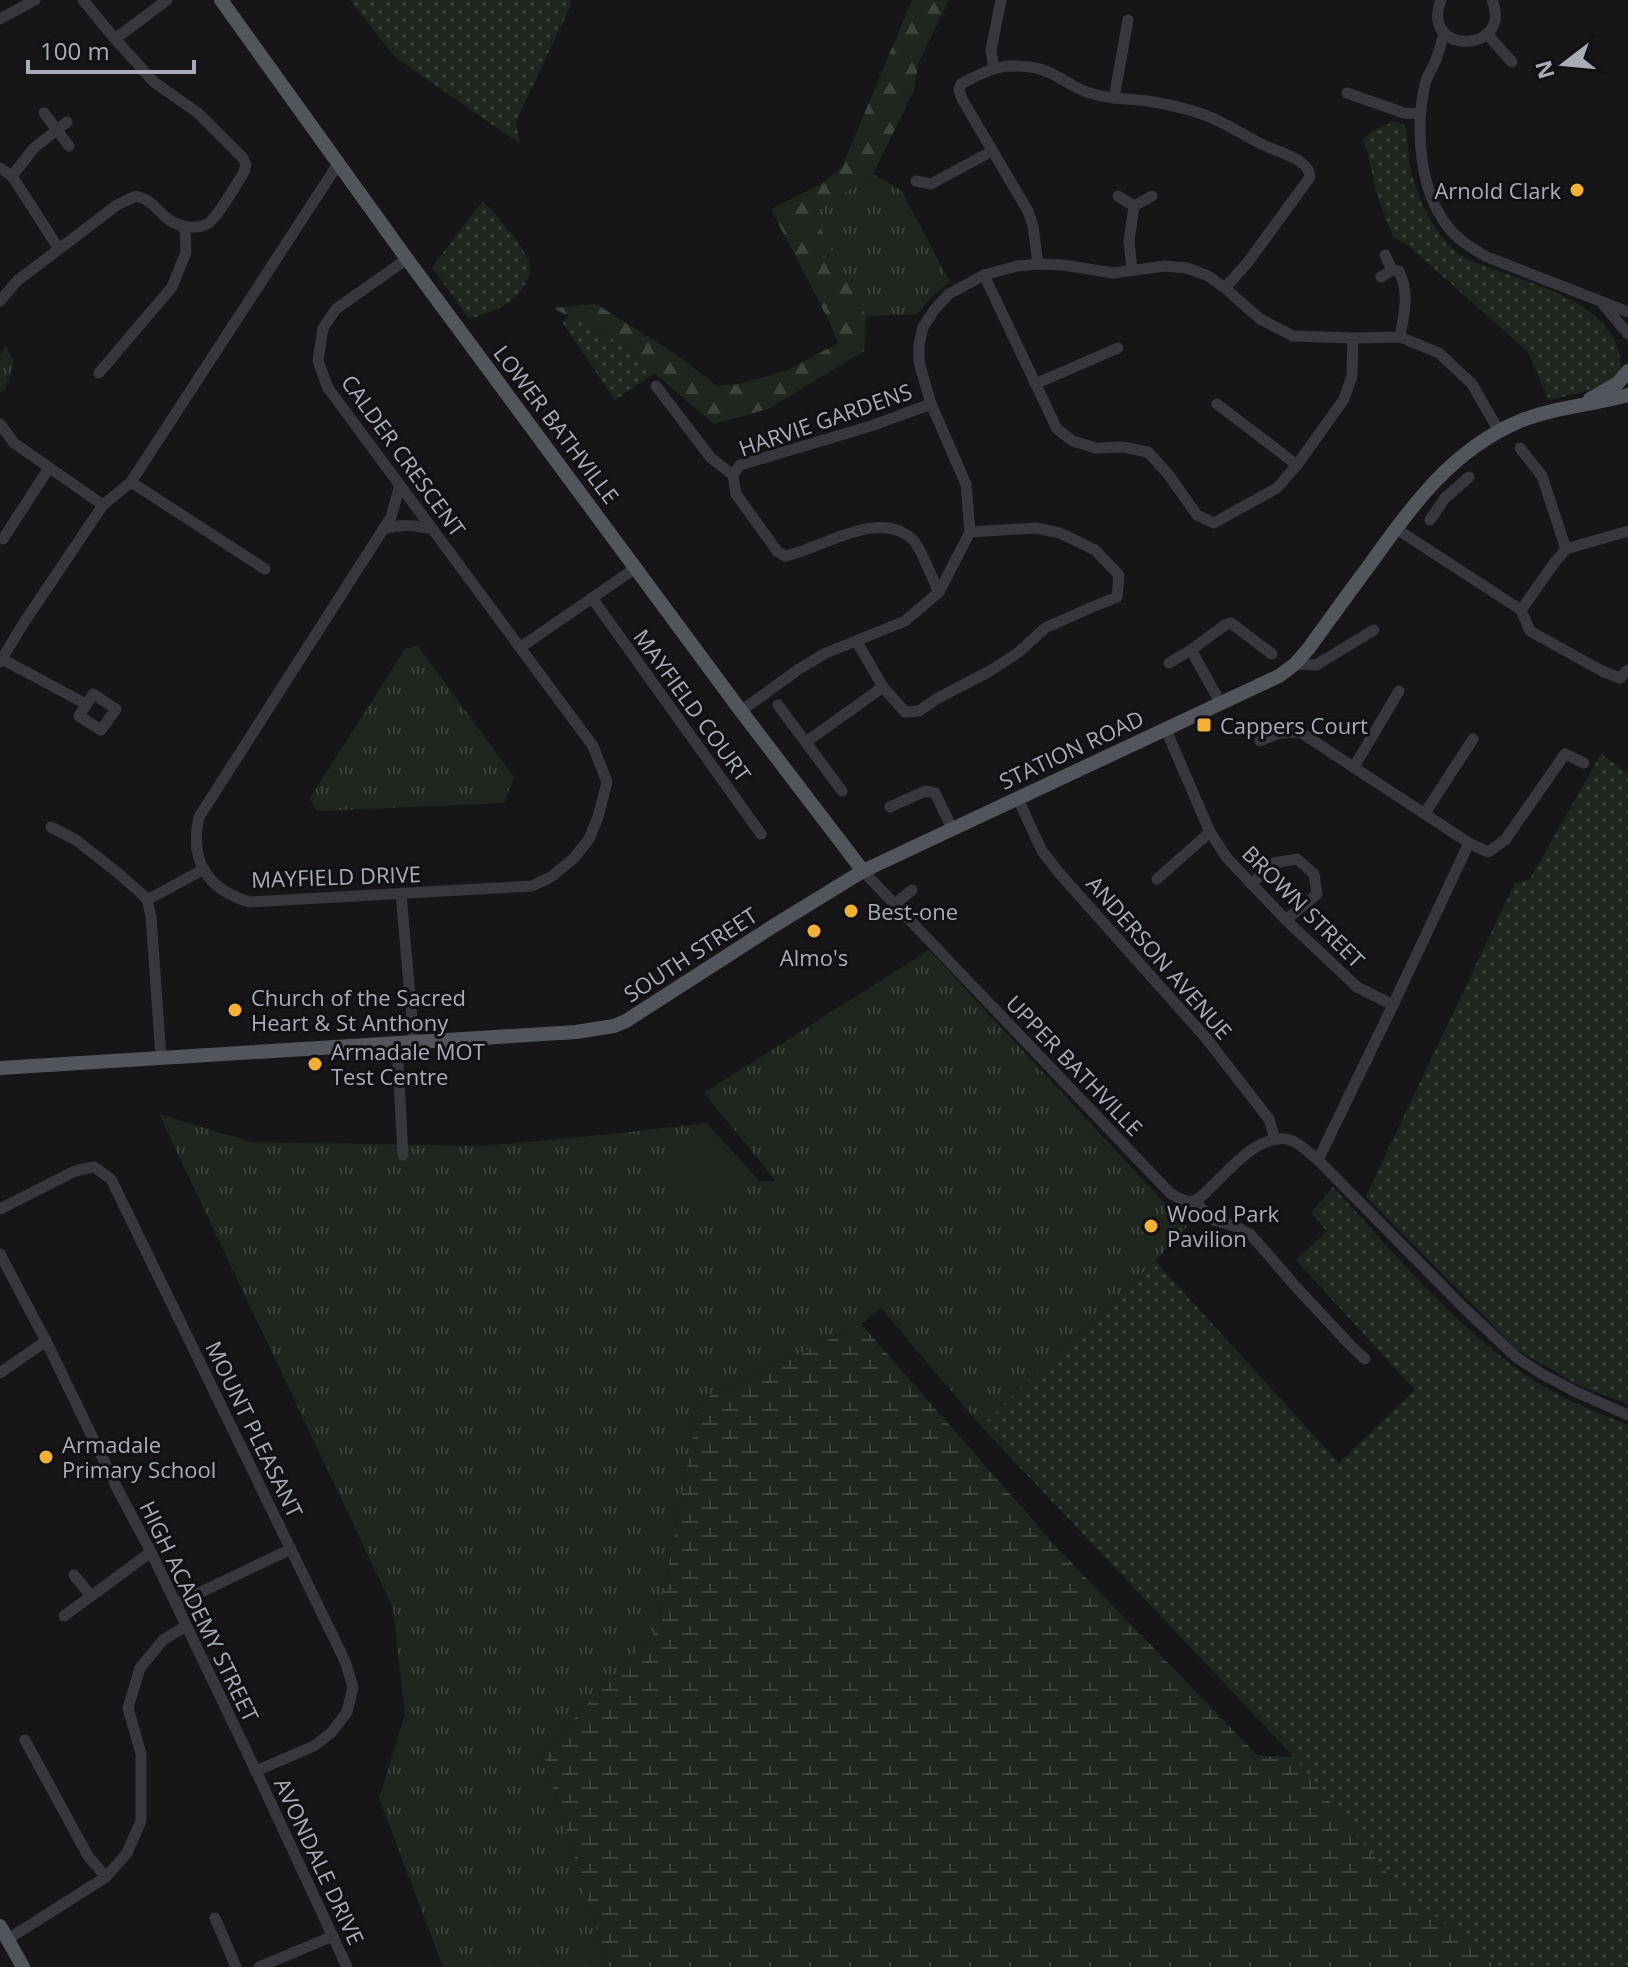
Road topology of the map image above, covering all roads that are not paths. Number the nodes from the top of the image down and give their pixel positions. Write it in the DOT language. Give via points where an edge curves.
graph roads {
  1 [pos="35,0"];
  2 [pos="83,0"];
  3 [pos="167,0"];
  4 [pos="221,0"];
  5 [pos="1001,0"];
  6 [pos="1492,0"];
  7 [pos="1440,1"];
  8 [pos="0,19"];
  9 [pos="1128,20"];
  10 [pos="1444,32"];
  11 [pos="1487,34"];
  12 [pos="115,39"];
  13 [pos="1463,43"];
  14 [pos="1435,62"];
  15 [pos="1512,62"];
  16 [pos="994,69"];
  17 [pos="1347,93"];
  18 [pos="1114,98"];
  19 [pos="44,113"];
  20 [pos="1420,114"];
  21 [pos="67,122"];
  22 [pos="57,130"];
  23 [pos="69,146"];
  24 [pos="992,151"];
  25 [pos="338,164"];
  26 [pos="0,168"];
  27 [pos="12,176"];
  28 [pos="916,181"];
  29 [pos="1118,196"];
  30 [pos="1152,196"];
  31 [pos="1134,206"];
  32 [pos="185,228"];
  33 [pos="59,249"];
  34 [pos="1385,255"];
  35 [pos="407,259"];
  36 [pos="1038,264"];
  37 [pos="1132,270"];
  38 [pos="1392,270"];
  39 [pos="984,275"];
  40 [pos="1381,277"];
  41 [pos="1225,288"];
  42 [pos="0,301"];
  43 [pos="1602,303"];
  44 [pos="1628,312"];
  45 [pos="1628,334"];
  46 [pos="1400,337"];
  47 [pos="1353,338"];
  48 [pos="1118,348"];
  49 [pos="1628,371"];
  50 [pos="99,373"];
  51 [pos="1035,384"];
  52 [pos="656,386"];
  53 [pos="1628,395"];
  54 [pos="931,404"];
  55 [pos="1217,404"];
  56 [pos="1575,406"];
  57 [pos="0,424"];
  58 [pos="1499,431"];
  59 [pos="1520,448"];
  60 [pos="1297,465"];
  61 [pos="49,468"];
  62 [pos="733,475"];
  63 [pos="1469,477"];
  64 [pos="131,482"];
  65 [pos="400,485"];
  66 [pos="1430,485"];
  67 [pos="1445,498"];
  68 [pos="103,505"];
  69 [pos="1430,520"];
  70 [pos="1395,528"];
  71 [pos="383,529"];
  72 [pos="433,529"];
  73 [pos="1628,531"];
  74 [pos="970,532"];
  75 [pos="3,539"];
  76 [pos="1566,549"];
  77 [pos="637,567"];
  78 [pos="265,569"];
  79 [pos="939,592"];
  80 [pos="592,598"];
  81 [pos="1521,610"];
  82 [pos="1374,630"];
  83 [pos="857,642"];
  84 [pos="521,647"];
  85 [pos="1191,650"];
  86 [pos="1272,654"];
  87 [pos="1,660"];
  88 [pos="1169,663"];
  89 [pos="1295,664"];
  90 [pos="1625,678"];
  91 [pos="883,687"];
  92 [pos="1399,691"];
  93 [pos="86,704"];
  94 [pos="1221,704"];
  95 [pos="778,705"];
  96 [pos="741,711"];
  97 [pos="1166,730"];
  98 [pos="1473,739"];
  99 [pos="1260,741"];
  100 [pos="806,742"];
  101 [pos="1584,763"];
  102 [pos="1354,767"];
  103 [pos="842,791"];
  104 [pos="1018,799"];
  105 [pos="890,807"];
  106 [pos="1425,813"];
  107 [pos="51,827"];
  108 [pos="952,828"];
  109 [pos="1210,832"];
  110 [pos="761,834"];
  111 [pos="1469,843"];
  112 [pos="204,869"];
  113 [pos="863,871"];
  114 [pos="1157,879"];
  115 [pos="1251,884"];
  116 [pos="912,890"];
  117 [pos="401,894"];
  118 [pos="147,900"];
  119 [pos="895,904"];
  120 [pos="1286,920"];
  121 [pos="1393,1005"];
  122 [pos="414,1042"];
  123 [pos="397,1043"];
  124 [pos="161,1057"];
  125 [pos="0,1068"];
  126 [pos="1275,1139"];
  127 [pos="403,1155"];
  128 [pos="1318,1160"];
  129 [pos="1194,1201"];
  130 [pos="0,1209"];
  131 [pos="0,1254"];
  132 [pos="46,1341"];
  133 [pos="1365,1359"];
  134 [pos="0,1373"];
  135 [pos="1628,1415"];
  136 [pos="291,1549"];
  137 [pos="151,1552"];
  138 [pos="74,1575"];
  139 [pos="91,1596"];
  140 [pos="176,1604"];
  141 [pos="64,1616"];
  142 [pos="186,1626"];
  143 [pos="25,1740"];
  144 [pos="256,1771"];
  145 [pos="106,1877"];
  146 [pos="215,1918"];
  147 [pos="0,1926"];
  148 [pos="333,1936"];
  149 [pos="8,1939"];
  150 [pos="23,1967"];
  151 [pos="236,1967"];
  152 [pos="259,1967"];
  153 [pos="347,1967"];
  1 -- 8 [label="street"];
  2 -- 12 [label="street"];
  3 -- 12 [label="street"];
  4 -- 25 [label="main road, LOWER BATHVILLE"];
  5 -- 16 [label="street" via="991,50"];
  6 -- 11 [label="street" via="1495,21"];
  7 -- 10 [label="street" via="1438,18"];
  9 -- 18 [label="street"];
  10 -- 13 [label="street"];
  10 -- 14 [label="street"];
  11 -- 13 [label="street"];
  11 -- 15 [label="street"];
  12 -- 32 [label="street" via="154,82 198,113 246,165 208,224"];
  13 -- 14 [label="street"];
  14 -- 20 [label="street"];
  16 -- 18 [label="street" via="1043,70 1081,90"];
  16 -- 24 [label="street" via="961,84 959,90"];
  17 -- 20 [label="street"];
  18 -- 41 [label="street" via="1150,101 1218,120 1311,171"];
  19 -- 22 [label="street"];
  20 -- 43 [label="street" via="1432,201 1450,230 1487,257"];
  21 -- 22 [label="street"];
  22 -- 23 [label="street"];
  22 -- 27 [label="street"];
  24 -- 28 [label="street" via="931,184"];
  24 -- 36 [label="street" via="1028,211"];
  25 -- 35 [label="main road, LOWER BATHVILLE"];
  25 -- 64 [label="street"];
  26 -- 27 [label="street"];
  27 -- 33 [label="street"];
  29 -- 31 [label="street"];
  30 -- 31 [label="street"];
  31 -- 37 [label="street"];
  32 -- 33 [label="street" via="150,200 136,196"];
  32 -- 50 [label="street" via="186,252 172,287"];
  33 -- 42 [label="street"];
  34 -- 38 [label="street"];
  35 -- 65 [label="street, CALDER CRESCENT" via="336,309 323,328 318,361 328,388"];
  35 -- 77 [label="main road, LOWER BATHVILLE"];
  36 -- 37 [label="street" via="1113,273"];
  36 -- 39 [label="street"];
  37 -- 41 [label="street" via="1187,268"];
  38 -- 40 [label="street"];
  38 -- 46 [label="street" via="1399,271 1405,285"];
  39 -- 51 [label="street"];
  39 -- 54 [label="street" via="949,294 923,327 919,362"];
  41 -- 47 [label="street" via="1260,319 1293,336"];
  43 -- 44 [label="street"];
  43 -- 45 [label="street"];
  46 -- 47 [label="street"];
  46 -- 58 [label="street" via="1439,353 1472,384"];
  47 -- 60 [label="street" via="1352,376 1344,399"];
  48 -- 51 [label="street"];
  49 -- 56 [label="main road, STATION ROAD" via="1618,383"];
  51 -- 60 [label="street" via="1057,429 1096,448 1148,452 1197,515 1214,523 1277,488"];
  52 -- 62 [label="street, HARVIE GARDENS" via="711,458"];
  53 -- 56 [label="main road, STATION ROAD"];
  54 -- 62 [label="street, HARVIE GARDENS" via="740,465"];
  54 -- 74 [label="street" via="966,484"];
  55 -- 60 [label="street"];
  56 -- 58 [label="main road, STATION ROAD"];
  57 -- 61 [label="street" via="14,443"];
  58 -- 66 [label="main road, STATION ROAD" via="1463,454"];
  59 -- 76 [label="street" via="1542,476"];
  61 -- 68 [label="street"];
  61 -- 75 [label="street"];
  62 -- 79 [label="street, HARVIE GARDENS" via="736,494 785,556 874,527 899,530 917,542"];
  63 -- 67 [label="street"];
  64 -- 68 [label="street"];
  64 -- 78 [label="street"];
  65 -- 71 [label="street"];
  65 -- 72 [label="street, CALDER CRESCENT"];
  66 -- 67 [label="street"];
  66 -- 70 [label="main road, STATION ROAD"];
  67 -- 69 [label="street"];
  68 -- 87 [label="street"];
  70 -- 81 [label="street"];
  70 -- 89 [label="main road, STATION ROAD"];
  71 -- 72 [label="street"];
  71 -- 112 [label="street" via="199,817 195,836"];
  72 -- 84 [label="street, CALDER CRESCENT"];
  73 -- 76 [label="street"];
  74 -- 79 [label="street"];
  74 -- 91 [label="street" via="1036,528 1060,533 1095,550 1119,575 1117,597 1045,628 1009,659 919,711 905,712"];
  76 -- 81 [label="street"];
  77 -- 80 [label="street"];
  77 -- 96 [label="main road, LOWER BATHVILLE"];
  79 -- 83 [label="street" via="905,621"];
  80 -- 84 [label="street"];
  80 -- 110 [label="street, MAYFIELD COURT"];
  81 -- 90 [label="street" via="1530,631"];
  82 -- 89 [label="street, STATION ROAD" via="1316,665"];
  83 -- 91 [label="street"];
  83 -- 96 [label="street" via="799,669"];
  84 -- 117 [label="street, MAYFIELD DRIVE" via="593,746 607,782 589,839 551,877 532,886"];
  85 -- 86 [label="street" via="1231,623"];
  85 -- 88 [label="street"];
  85 -- 94 [label="street"];
  87 -- 93 [label="street"];
  89 -- 94 [label="main road, STATION ROAD"];
  91 -- 100 [label="street"];
  92 -- 102 [label="street"];
  94 -- 97 [label="main road, STATION ROAD"];
  95 -- 100 [label="street"];
  96 -- 113 [label="main road, LOWER BATHVILLE"];
  97 -- 104 [label="main road, STATION ROAD"];
  97 -- 109 [label="street, BROWN STREET"];
  98 -- 106 [label="street"];
  99 -- 102 [label="street" via="1300,732"];
  100 -- 103 [label="street"];
  101 -- 111 [label="street" via="1565,754 1505,840 1488,852"];
  102 -- 106 [label="street"];
  104 -- 108 [label="main road, STATION ROAD"];
  104 -- 126 [label="street, ANDERSON AVENUE" via="1042,851 1206,1038 1269,1119"];
  105 -- 108 [label="street" via="925,791 935,793"];
  106 -- 111 [label="street"];
  107 -- 118 [label="street" via="76,840"];
  108 -- 113 [label="main road, STATION ROAD"];
  109 -- 114 [label="street"];
  109 -- 115 [label="street, BROWN STREET"];
  111 -- 121 [label="street"];
  112 -- 117 [label="street, MAYFIELD DRIVE" via="220,890 249,902"];
  112 -- 118 [label="street"];
  113 -- 119 [label="street, UPPER BATHVILLE"];
  113 -- 122 [label="main road, SOUTH STREET" via="614,1026"];
  115 -- 120 [label="street, BROWN STREET"];
  115 -- 120 [label="street" via="1274,863 1297,859 1314,874 1317,894"];
  116 -- 119 [label="street"];
  117 -- 122 [label="street"];
  118 -- 124 [label="street"];
  119 -- 129 [label="street, UPPER BATHVILLE" via="1170,1193"];
  120 -- 121 [label="street, BROWN STREET" via="1357,987"];
  121 -- 128 [label="street"];
  122 -- 123 [label="main road, SOUTH STREET"];
  123 -- 124 [label="main road, SOUTH STREET"];
  123 -- 127 [label="street"];
  124 -- 125 [label="main road, SOUTH STREET"];
  126 -- 128 [label="street" via="1292,1140"];
  126 -- 129 [label="street" via="1248,1152"];
  128 -- 135 [label="street" via="1516,1357"];
  129 -- 133 [label="street, UPPER BATHVILLE" via="1214,1220 1251,1235"];
  130 -- 136 [label="street, MOUNT PLEASANT" via="75,1171 94,1167 111,1179"];
  131 -- 132 [label="street, HIGH ACADEMY STREET"];
  132 -- 134 [label="street"];
  132 -- 137 [label="street, HIGH ACADEMY STREET"];
  136 -- 140 [label="street"];
  136 -- 144 [label="street, MOUNT PLEASANT" via="353,1687 347,1712 331,1733"];
  137 -- 139 [label="street"];
  137 -- 140 [label="street, HIGH ACADEMY STREET"];
  138 -- 139 [label="street"];
  139 -- 141 [label="street"];
  140 -- 142 [label="street, HIGH ACADEMY STREET"];
  142 -- 144 [label="street, HIGH ACADEMY STREET"];
  142 -- 145 [label="street" via="163,1640 140,1668 128,1708 141,1754 141,1821 127,1853"];
  143 -- 145 [label="street" via="88,1856"];
  144 -- 148 [label="street, AVONDALE DRIVE"];
  145 -- 149 [label="street"];
  146 -- 151 [label="street"];
  147 -- 149 [label="main road"];
  148 -- 152 [label="street"];
  148 -- 153 [label="street, AVONDALE DRIVE"];
  149 -- 150 [label="main road"];
}
